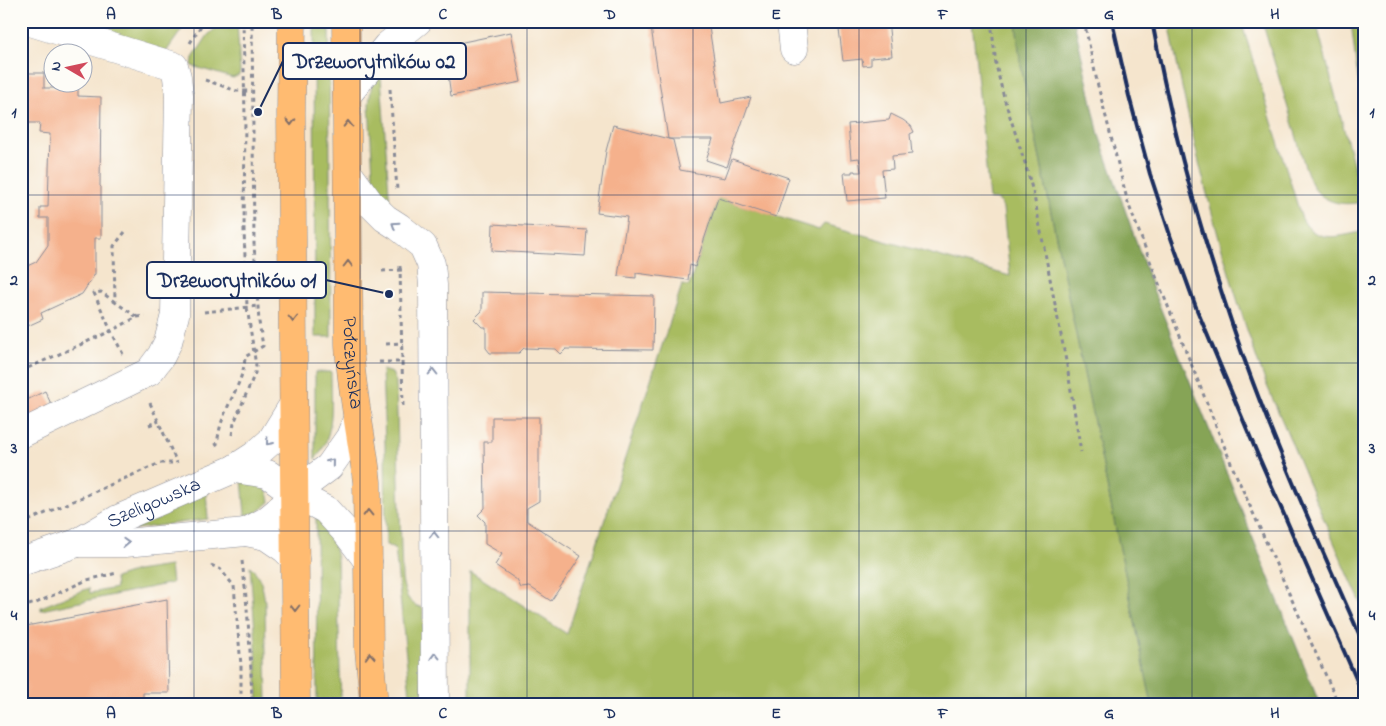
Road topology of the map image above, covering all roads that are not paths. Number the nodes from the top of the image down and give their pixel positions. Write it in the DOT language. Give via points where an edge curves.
graph roads {
  1 [pos="27,21"];
  2 [pos="292,21"];
  3 [pos="346,21"];
  4 [pos="418,21"];
  5 [pos="791,21"];
  6 [pos="794,49"];
  7 [pos="347,95"];
  8 [pos="348,173"];
  9 [pos="293,405"];
  10 [pos="358,417"];
  11 [pos="21,434"];
  12 [pos="234,470"];
  13 [pos="294,493"];
  14 [pos="246,532"];
  15 [pos="77,543"];
  16 [pos="294,559"];
  17 [pos="368,561"];
  18 [pos="21,562"];
  19 [pos="296,705"];
  20 [pos="374,705"];
  21 [pos="436,705"];
  1 -- 11 [label="street" via="174,66 179,95 174,315 168,342 150,372"];
  2 -- 9 [label="main road, one-way"];
  3 -- 7 [label="main road, Połczyńska"];
  4 -- 7 [label="street" via="388,46"];
  5 -- 6 [label="street"];
  8 -- 7 [label="main road, Połczyńska, one-way"];
  10 -- 8 [label="main road, Połczyńska, one-way" via="349,344"];
  21 -- 8 [label="street, one-way" via="431,264 422,246 385,218"];
  9 -- 12 [label="street, Szeligowska, one-way" via="271,441"];
  9 -- 13 [label="main road"];
  13 -- 10 [label="street, Szeligowska, one-way" via="329,467 350,437"];
  17 -- 10 [label="main road, Połczyńska, one-way" via="367,482"];
  12 -- 13 [label="street, Szeligowska" via="268,474"];
  12 -- 15 [label="street, Szeligowska" via="118,519"];
  13 -- 14 [label="street, Szeligowska" via="266,521"];
  13 -- 16 [label="main road"];
  13 -- 17 [label="street, Szeligowska" via="326,510"];
  15 -- 14 [label="street, Szeligowska, one-way" via="125,543"];
  14 -- 16 [label="street, Szeligowska" via="266,536"];
  15 -- 18 [label="street, Szeligowska"];
  16 -- 19 [label="main road, one-way"];
  20 -- 17 [label="main road, Połczyńska, one-way" via="369,650"];
}
